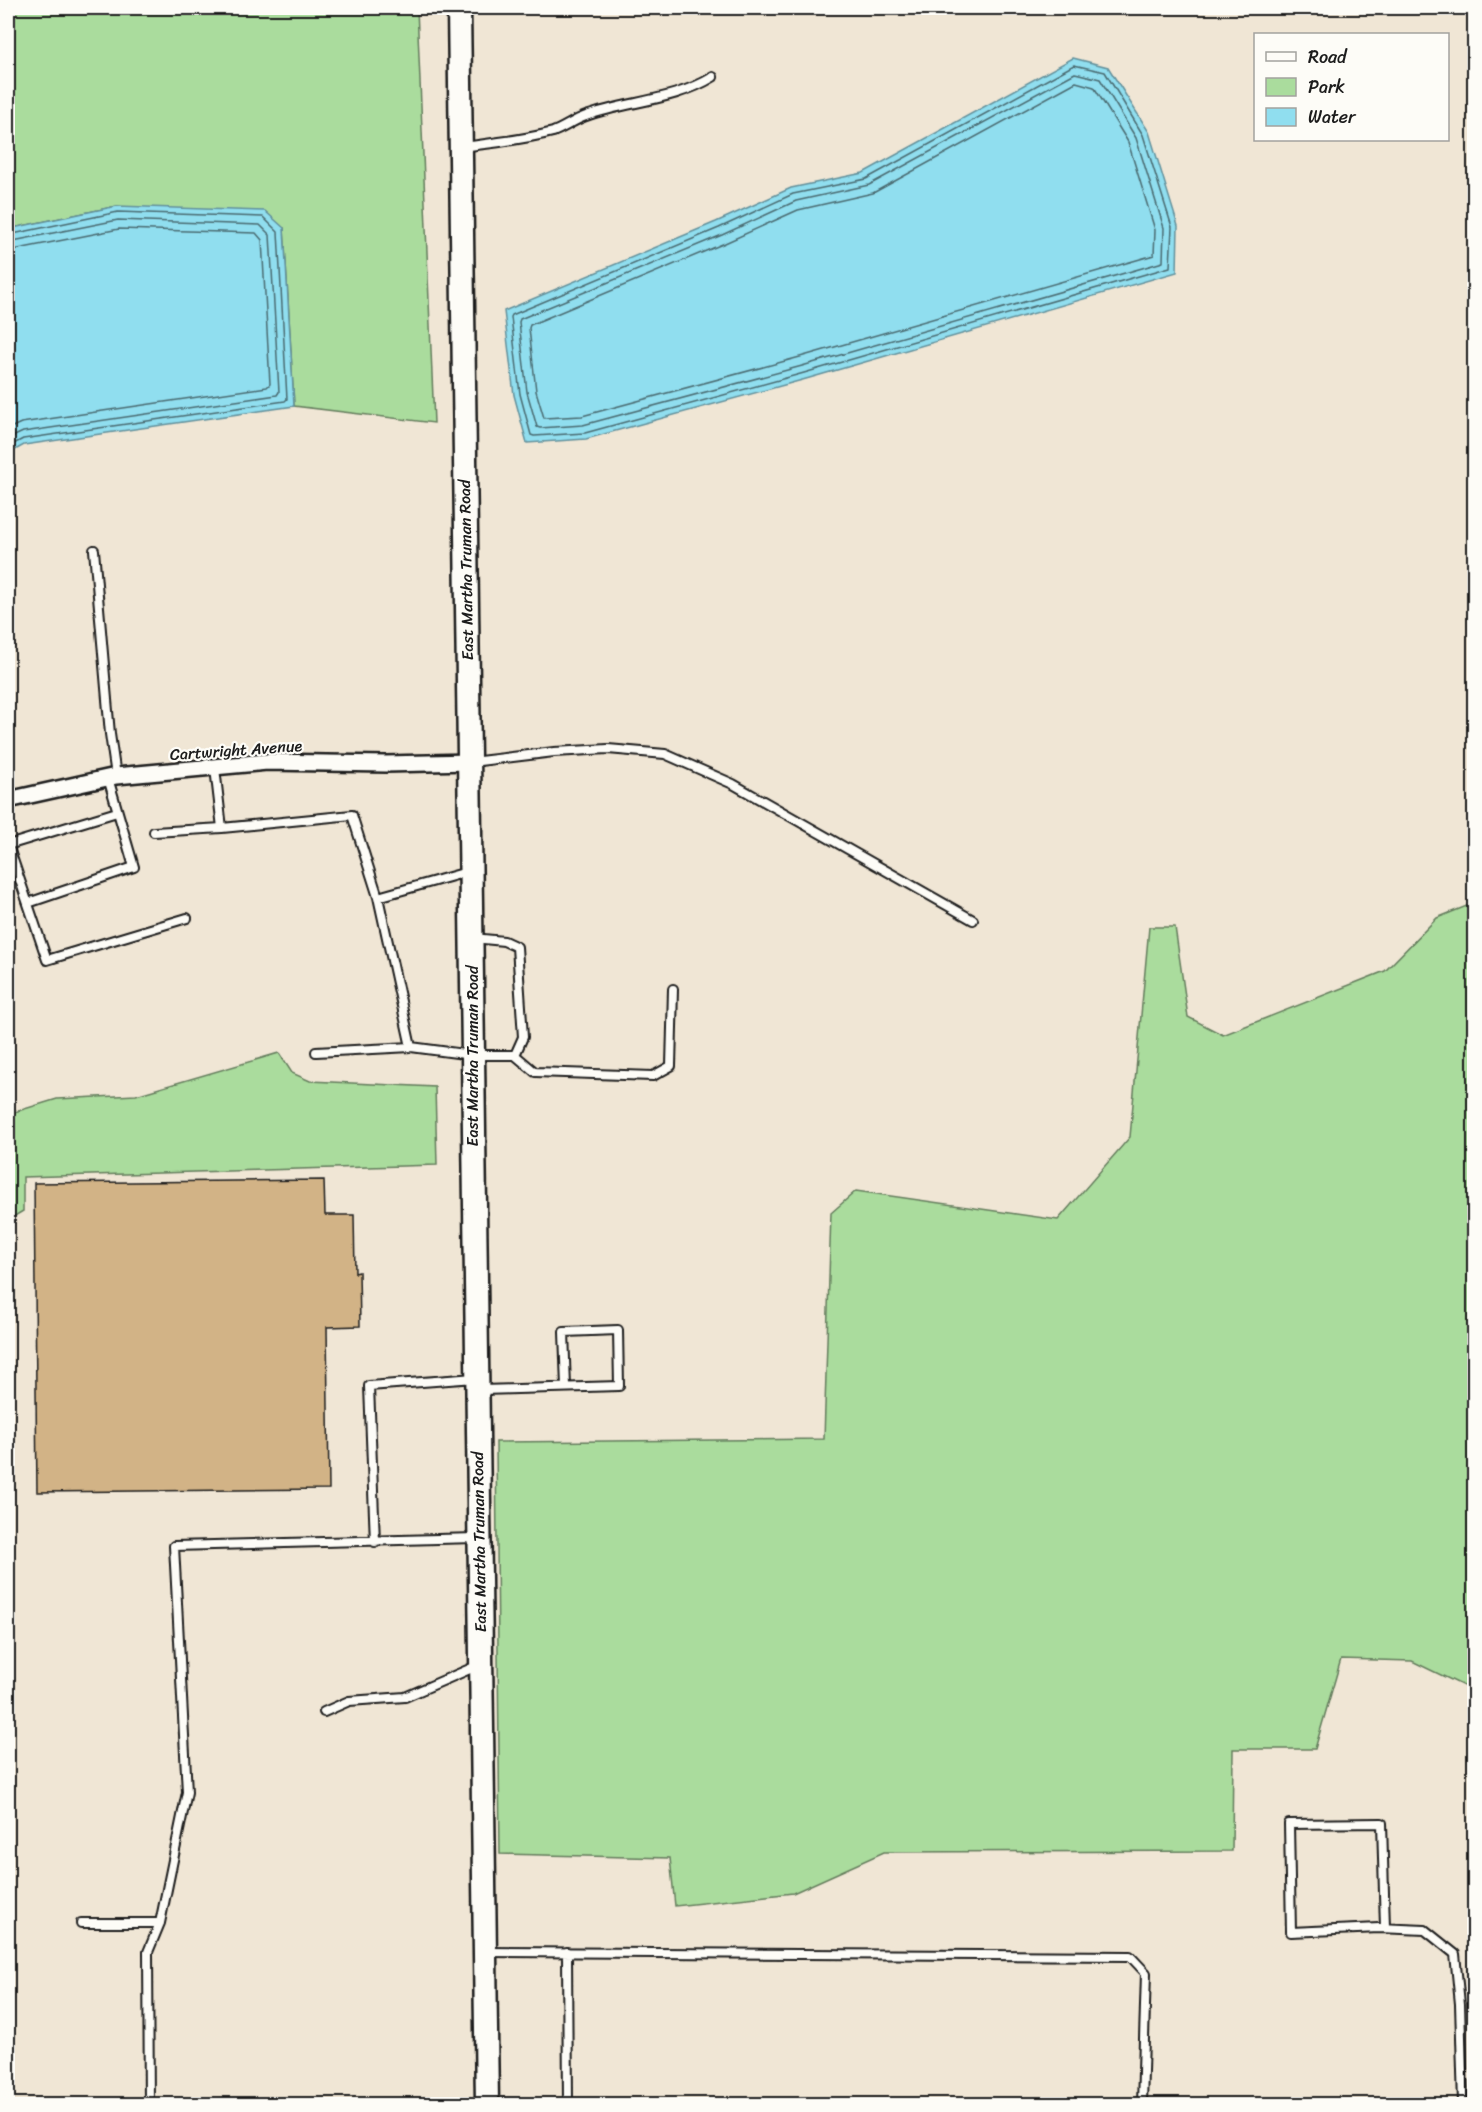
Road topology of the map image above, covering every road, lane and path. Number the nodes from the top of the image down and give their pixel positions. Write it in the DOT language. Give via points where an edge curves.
graph roads {
  1 [pos="459,8"];
  2 [pos="713,77"];
  3 [pos="460,147"];
  4 [pos="94,550"];
  5 [pos="470,762"];
  6 [pos="215,768"];
  7 [pos="112,777"];
  8 [pos="8,800"];
  9 [pos="117,812"];
  10 [pos="222,828"];
  11 [pos="154,831"];
  12 [pos="8,845"];
  13 [pos="471,871"];
  14 [pos="378,897"];
  15 [pos="28,903"];
  16 [pos="187,918"];
  17 [pos="973,920"];
  18 [pos="471,938"];
  19 [pos="673,989"];
  20 [pos="411,1047"];
  21 [pos="316,1052"];
  22 [pos="515,1054"];
  23 [pos="472,1056"];
  24 [pos="476,1384"];
  25 [pos="566,1387"];
  26 [pos="478,1538"];
  27 [pos="375,1542"];
  28 [pos="481,1664"];
  29 [pos="324,1712"];
  30 [pos="81,1923"];
  31 [pos="160,1923"];
  32 [pos="1385,1929"];
  33 [pos="485,1952"];
  34 [pos="567,1952"];
  35 [pos="149,2104"];
  36 [pos="487,2104"];
  37 [pos="568,2104"];
  38 [pos="1142,2104"];
  39 [pos="1462,2104"];
  1 -- 3 [label="main road, East Martha Truman Road"];
  2 -- 3 [label="lane" via="699,86 585,116 554,131"];
  3 -- 5 [label="main road, East Martha Truman Road"];
  4 -- 7 [label="lane"];
  5 -- 6 [label="street, Cartwright Avenue" via="267,762"];
  5 -- 13 [label="main road, East Martha Truman Road"];
  5 -- 17 [label="lane" via="608,749 665,754 733,784"];
  6 -- 7 [label="street, Cartwright Avenue"];
  6 -- 10 [label="lane"];
  7 -- 8 [label="street, Cartwright Avenue"];
  7 -- 9 [label="lane"];
  9 -- 12 [label="lane"];
  9 -- 15 [label="lane" via="134,867"];
  10 -- 11 [label="lane"];
  10 -- 14 [label="lane" via="352,815"];
  12 -- 15 [label="lane"];
  13 -- 14 [label="lane"];
  13 -- 18 [label="main road, East Martha Truman Road"];
  14 -- 20 [label="lane"];
  15 -- 16 [label="lane" via="47,960"];
  18 -- 22 [label="lane" via="517,946 523,1037"];
  18 -- 23 [label="main road, East Martha Truman Road"];
  19 -- 22 [label="lane" via="671,1066 653,1076 535,1072"];
  20 -- 21 [label="lane"];
  20 -- 23 [label="lane"];
  22 -- 23 [label="lane"];
  23 -- 24 [label="main road, East Martha Truman Road"];
  24 -- 25 [label="lane"];
  24 -- 26 [label="main road, East Martha Truman Road"];
  24 -- 27 [label="lane" via="369,1386"];
  25 -- 25 [label="lane" via="619,1386 618,1330 564,1332"];
  26 -- 27 [label="lane"];
  26 -- 28 [label="main road, East Martha Truman Road"];
  27 -- 31 [label="lane" via="174,1546 187,1792"];
  28 -- 29 [label="lane" via="405,1697 349,1701"];
  28 -- 33 [label="main road, East Martha Truman Road"];
  30 -- 31 [label="lane"];
  31 -- 35 [label="lane" via="148,1952"];
  32 -- 32 [label="lane" via="1291,1932 1289,1824 1382,1823"];
  32 -- 39 [label="lane" via="1425,1930 1455,1954"];
  33 -- 34 [label="lane"];
  33 -- 36 [label="main road, East Martha Truman Road"];
  34 -- 37 [label="lane"];
  34 -- 38 [label="lane" via="1130,1956 1146,1973"];
}
